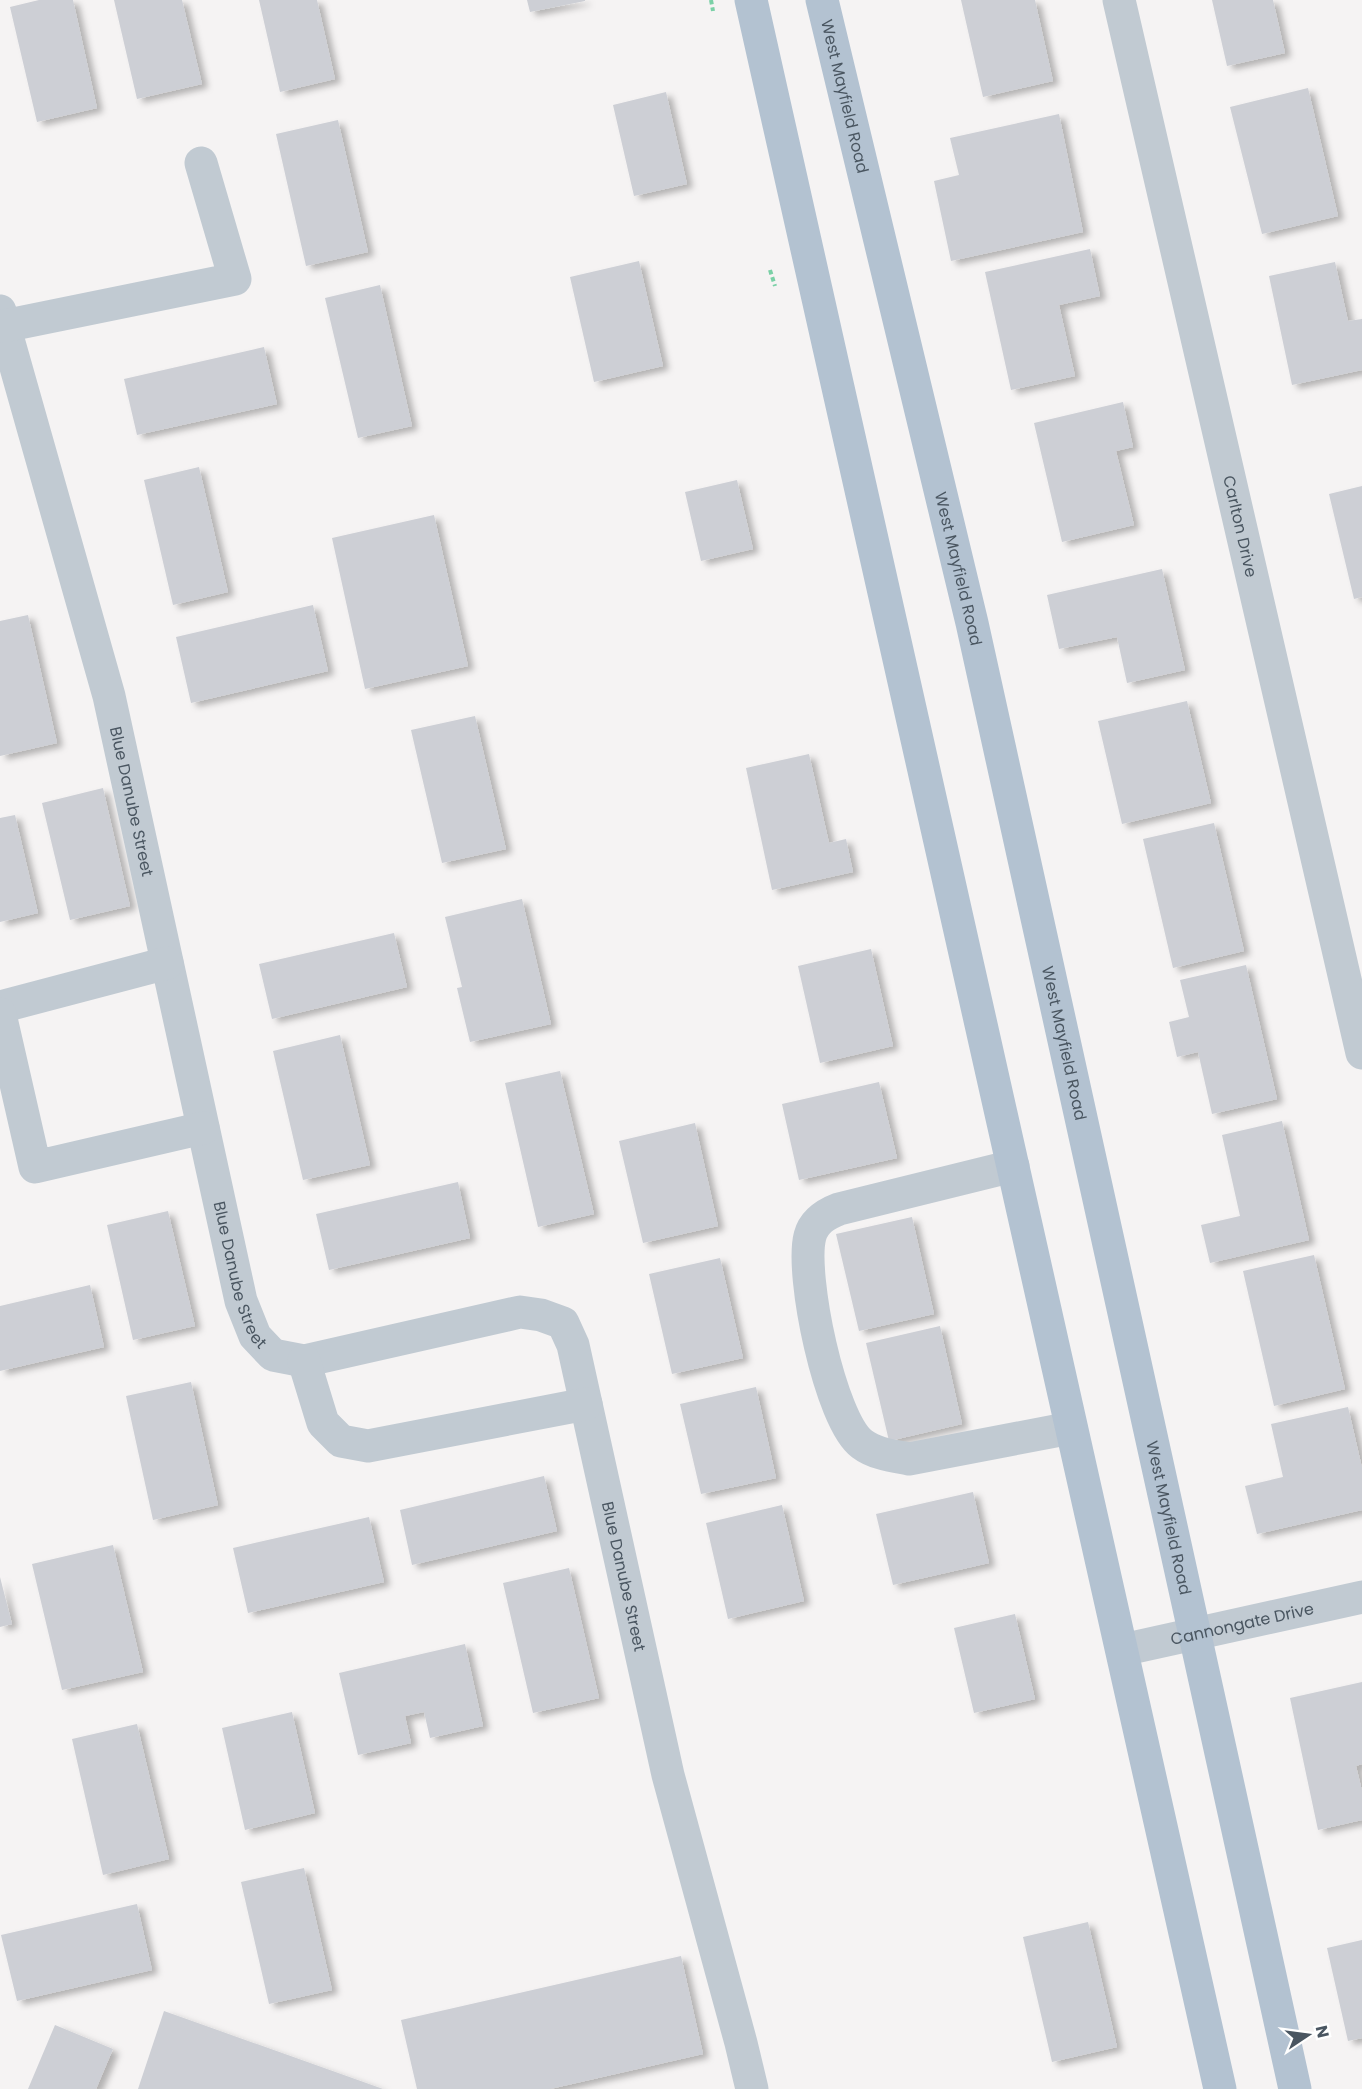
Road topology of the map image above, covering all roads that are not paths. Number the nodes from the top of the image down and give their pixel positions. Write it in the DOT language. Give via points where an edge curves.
graph roads {
  1 [pos="751,0"];
  2 [pos="822,0"];
  3 [pos="1119,0"];
  4 [pos="201,163"];
  5 [pos="2,318"];
  6 [pos="167,963"];
  7 [pos="0,1007"];
  8 [pos="0,1014"];
  9 [pos="1362,1053"];
  10 [pos="203,1128"];
  11 [pos="1013,1166"];
  12 [pos="304,1361"];
  13 [pos="586,1404"];
  14 [pos="1071,1428"];
  15 [pos="1362,1597"];
  16 [pos="1196,1633"];
  17 [pos="1122,1650"];
  18 [pos="752,2089"];
  19 [pos="1220,2089"];
  20 [pos="1295,2089"];
  1 -- 11 [label="main road"];
  2 -- 16 [label="main road, West Mayfield Road" via="972,623"];
  3 -- 9 [label="street, Carlton Drive"];
  4 -- 5 [label="street" via="235,279"];
  5 -- 6 [label="street, Blue Danube Street" via="109,696"];
  6 -- 7 [label="street"];
  6 -- 10 [label="street, Blue Danube Street"];
  8 -- 10 [label="street" via="35,1167"];
  10 -- 12 [label="street, Blue Danube Street" via="241,1301 255,1336 273,1355"];
  11 -- 14 [label="main road"];
  11 -- 14 [label="street" via="839,1209 816,1223 808,1255 811,1302 822,1354 844,1421 861,1444 884,1454 909,1460"];
  12 -- 13 [label="street" via="323,1423 341,1441 368,1446"];
  12 -- 13 [label="street, Blue Danube Street" via="520,1312 541,1315 563,1323 573,1345"];
  13 -- 18 [label="street, Blue Danube Street" via="668,1775"];
  14 -- 17 [label="main road"];
  15 -- 16 [label="street, Cannongate Drive"];
  16 -- 17 [label="street, Cannongate Drive"];
  16 -- 20 [label="main road, West Mayfield Road"];
  17 -- 19 [label="main road"];
}
